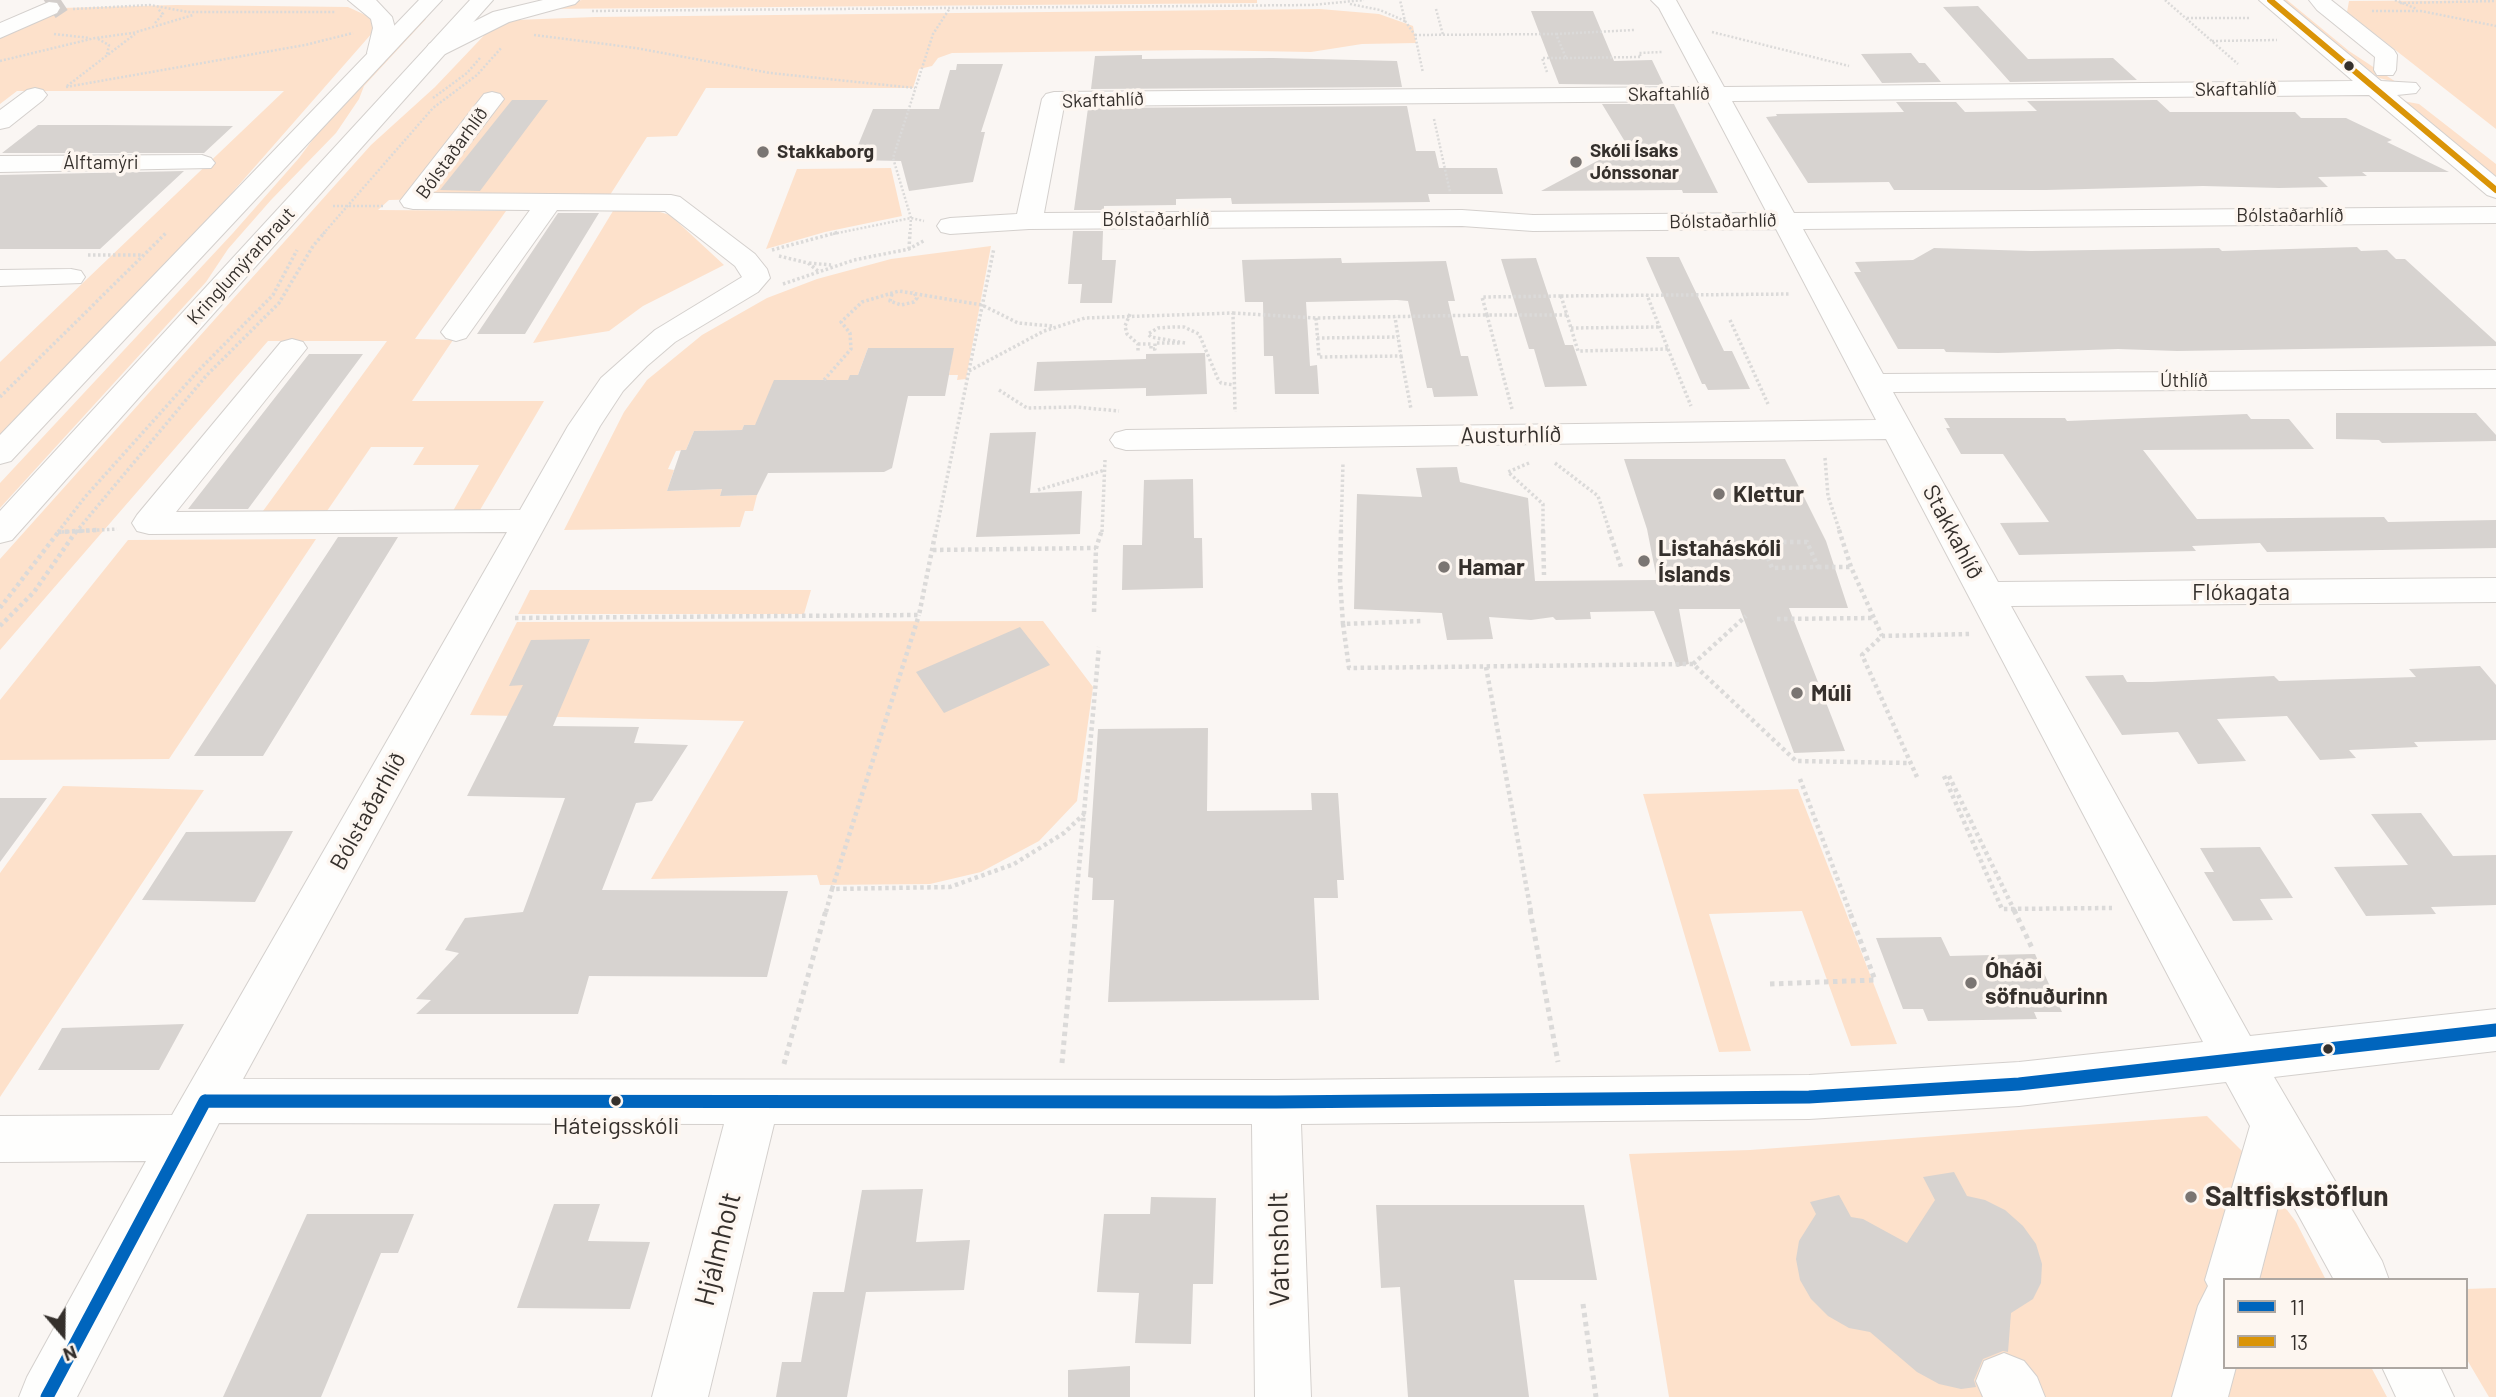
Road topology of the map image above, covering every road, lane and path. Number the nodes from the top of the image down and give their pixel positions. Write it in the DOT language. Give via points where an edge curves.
graph roads {
  1 [pos="359,0"];
  2 [pos="431,0"];
  3 [pos="482,0"];
  4 [pos="1260,0"];
  5 [pos="1364,0"];
  6 [pos="1400,0"];
  7 [pos="2165,0"];
  8 [pos="2297,0"];
  9 [pos="2320,0"];
  10 [pos="2395,0"];
  11 [pos="2496,1"];
  12 [pos="1338,2"];
  13 [pos="2400,3"];
  14 [pos="1346,4"];
  15 [pos="150,5"];
  16 [pos="574,5"];
  17 [pos="1261,5"];
  18 [pos="49,8"];
  19 [pos="951,8"];
  20 [pos="1436,9"];
  21 [pos="1671,9"];
  22 [pos="2265,9"];
  23 [pos="2366,11"];
  24 [pos="2421,11"];
  25 [pos="218,12"];
  26 [pos="338,12"];
  27 [pos="2186,18"];
  28 [pos="1405,21"];
  29 [pos="0,23"];
  30 [pos="2496,26"];
  31 [pos="146,28"];
  32 [pos="0,30"];
  33 [pos="1634,30"];
  34 [pos="50,32"];
  35 [pos="356,32"];
  36 [pos="527,34"];
  37 [pos="1443,34"];
  38 [pos="1556,34"];
  39 [pos="1415,35"];
  40 [pos="96,38"];
  41 [pos="2287,40"];
  42 [pos="2212,41"];
  43 [pos="505,43"];
  44 [pos="437,49"];
  45 [pos="1647,52"];
  46 [pos="378,53"];
  47 [pos="107,55"];
  48 [pos="483,55"];
  49 [pos="1566,58"];
  50 [pos="0,61"];
  51 [pos="1853,67"];
  52 [pos="2379,79"];
  53 [pos="915,88"];
  54 [pos="2268,89"];
  55 [pos="1717,94"];
  56 [pos="35,95"];
  57 [pos="1556,95"];
  58 [pos="1429,96"];
  59 [pos="492,99"];
  60 [pos="425,105"];
  61 [pos="2447,119"];
  62 [pos="0,122"];
  63 [pos="202,163"];
  64 [pos="0,164"];
  65 [pos="2496,190"];
  66 [pos="1451,194"];
  67 [pos="335,200"];
  68 [pos="412,201"];
  69 [pos="549,202"];
  70 [pos="348,206"];
  71 [pos="1777,207"];
  72 [pos="2496,215"];
  73 [pos="911,218"];
  74 [pos="1029,221"];
  75 [pos="998,223"];
  76 [pos="950,226"];
  77 [pos="301,242"];
  78 [pos="808,263"];
  79 [pos="836,266"];
  80 [pos="818,271"];
  81 [pos="71,277"];
  82 [pos="0,278"];
  83 [pos="785,283"];
  84 [pos="913,291"];
  85 [pos="893,293"];
  86 [pos="1824,293"];
  87 [pos="1647,295"];
  88 [pos="1561,296"];
  89 [pos="982,306"];
  90 [pos="1233,313"];
  91 [pos="1130,314"];
  92 [pos="1487,315"];
  93 [pos="1567,315"];
  94 [pos="1395,317"];
  95 [pos="1315,318"];
  96 [pos="1730,320"];
  97 [pos="1057,326"];
  98 [pos="1659,327"];
  99 [pos="1571,328"];
  100 [pos="456,332"];
  101 [pos="1398,337"];
  102 [pos="1317,338"];
  103 [pos="1138,344"];
  104 [pos="292,348"];
  105 [pos="1668,349"];
  106 [pos="1138,351"];
  107 [pos="1401,356"];
  108 [pos="969,371"];
  109 [pos="2496,379"];
  110 [pos="824,380"];
  111 [pos="1872,383"];
  112 [pos="1234,384"];
  113 [pos="0,388"];
  114 [pos="9,388"];
  115 [pos="999,390"];
  116 [pos="1689,402"];
  117 [pos="1768,405"];
  118 [pos="1411,409"];
  119 [pos="1113,412"];
  120 [pos="1235,419"];
  121 [pos="1897,429"];
  122 [pos="1117,430"];
  123 [pos="1813,430"];
  124 [pos="1519,435"];
  125 [pos="1344,437"];
  126 [pos="1302,438"];
  127 [pos="0,454"];
  128 [pos="1173,456"];
  129 [pos="1546,456"];
  130 [pos="1105,470"];
  131 [pos="1038,489"];
  132 [pos="532,521"];
  133 [pos="149,523"];
  134 [pos="58,531"];
  135 [pos="74,531"];
  136 [pos="0,532"];
  137 [pos="1096,548"];
  138 [pos="933,550"];
  139 [pos="1818,567"];
  140 [pos="1851,567"];
  141 [pos="1622,570"];
  142 [pos="1544,575"];
  143 [pos="2496,590"];
  144 [pos="1986,594"];
  145 [pos="0,608"];
  146 [pos="1094,612"];
  147 [pos="919,615"];
  148 [pos="1746,616"];
  149 [pos="509,618"];
  150 [pos="1874,618"];
  151 [pos="1777,619"];
  152 [pos="1423,621"];
  153 [pos="1343,624"];
  154 [pos="0,626"];
  155 [pos="2007,634"];
  156 [pos="1882,636"];
  157 [pos="1099,647"];
  158 [pos="1693,664"];
  159 [pos="1486,667"];
  160 [pos="1910,763"];
  161 [pos="1916,777"];
  162 [pos="1800,779"];
  163 [pos="1084,814"];
  164 [pos="832,889"];
  165 [pos="2013,909"];
  166 [pos="2064,909"];
  167 [pos="2033,950"];
  168 [pos="1770,984"];
  169 [pos="2496,1030"];
  170 [pos="2238,1060"];
  171 [pos="764,1100"];
  172 [pos="1565,1100"];
  173 [pos="1059,1102"];
  174 [pos="1276,1102"];
  175 [pos="196,1119"];
  176 [pos="2275,1123"];
  177 [pos="0,1139"];
  178 [pos="2233,1278"];
  179 [pos="2362,1278"];
  180 [pos="1583,1304"];
  181 [pos="2223,1313"];
  182 [pos="2411,1369"];
  183 [pos="47,1397"];
  184 [pos="680,1397"];
  185 [pos="1283,1397"];
  186 [pos="1596,1397"];
  187 [pos="2200,1397"];
  188 [pos="2426,1397"];
  1 -- 46 [label="main road" via="381,17 384,28"];
  2 -- 46 [label="main road, Kringlumýrarbraut"];
  3 -- 44 [label="main road, Kringlumýrarbraut"];
  4 -- 17 [label="path"];
  5 -- 14 [label="path"];
  6 -- 28 [label="path"];
  7 -- 27 [label="path"];
  8 -- 52 [label="main road"];
  9 -- 52 [label="main road" via="2386,55"];
  10 -- 13 [label="path"];
  11 -- 13 [label="path"];
  12 -- 14 [label="path"];
  12 -- 17 [label="path"];
  13 -- 24 [label="path"];
  14 -- 28 [label="path" via="1380,10"];
  15 -- 18 [label="path"];
  15 -- 25 [label="path" via="172,11"];
  15 -- 31 [label="path" via="163,14"];
  16 -- 19 [label="path"];
  16 -- 44 [label="main road" via="508,14"];
  17 -- 19 [label="path"];
  18 -- 29 [label="main road"];
  18 -- 32 [label="main road"];
  19 -- 53 [label="path" via="933,34"];
  20 -- 37 [label="path"];
  21 -- 51 [label="path" via="1718,32"];
  21 -- 55 [label="main road, Stakkahlíð"];
  22 -- 27 [label="path"];
  22 -- 52 [label="main road"];
  23 -- 24 [label="path"];
  24 -- 30 [label="path"];
  25 -- 26 [label="path"];
  25 -- 31 [label="path" via="182,16"];
  27 -- 42 [label="path"];
  28 -- 39 [label="path"];
  31 -- 40 [label="path"];
  31 -- 47 [label="path"];
  33 -- 38 [label="path"];
  34 -- 40 [label="path"];
  35 -- 47 [label="path" via="66,87"];
  36 -- 53 [label="path" via="770,73"];
  37 -- 38 [label="path"];
  37 -- 39 [label="path"];
  38 -- 49 [label="path"];
  39 -- 58 [label="path"];
  40 -- 47 [label="path" via="109,45"];
  40 -- 50 [label="path"];
  41 -- 42 [label="path"];
  42 -- 54 [label="path"];
  43 -- 70 [label="path" via="484,69 433,108"];
  44 -- 136 [label="main road, Kringlumýrarbraut"];
  45 -- 49 [label="path" via="1639,52 1641,57"];
  46 -- 127 [label="main road, Kringlumýrarbraut"];
  48 -- 60 [label="path"];
  49 -- 57 [label="path" via="1542,58"];
  52 -- 54 [label="main road, Skaftahlíð"];
  52 -- 61 [label="main road" via="2408,88"];
  52 -- 65 [label="main road"];
  53 -- 73 [label="path" via="893,158"];
  54 -- 55 [label="main road, Skaftahlíð"];
  55 -- 57 [label="main road, Skaftahlíð"];
  55 -- 71 [label="main road, Stakkahlíð"];
  56 -- 62 [label="main road"];
  57 -- 58 [label="main road, Skaftahlíð"];
  58 -- 66 [label="path"];
  58 -- 74 [label="main road, Skaftahlíð" via="1054,99"];
  59 -- 68 [label="main road, Bólstaðarhlíð"];
  63 -- 64 [label="main road, Álftamýri"];
  67 -- 70 [label="path" via="330,206"];
  68 -- 69 [label="main road, Bólstaðarhlíð"];
  68 -- 70 [label="path"];
  69 -- 100 [label="main road"];
  69 -- 132 [label="main road, Bólstaðarhlíð" via="671,203 745,260 756,278 665,336 612,384"];
  70 -- 135 [label="path" via="306,256 279,303 206,376"];
  71 -- 72 [label="main road, Bólstaðarhlíð"];
  71 -- 74 [label="main road, Bólstaðarhlíð" via="1543,223 1462,218"];
  71 -- 86 [label="main road, Stakkahlíð"];
  73 -- 78 [label="path" via="764,252"];
  73 -- 79 [label="path" via="909,249"];
  74 -- 75 [label="main road, Bólstaðarhlíð"];
  75 -- 76 [label="main road, Bólstaðarhlíð"];
  75 -- 89 [label="path"];
  77 -- 134 [label="path" via="273,295 198,371"];
  78 -- 79 [label="path"];
  78 -- 80 [label="path"];
  79 -- 80 [label="path"];
  80 -- 83 [label="path"];
  81 -- 82 [label="main road"];
  84 -- 85 [label="path"];
  84 -- 85 [label="path" via="918,298 908,304 894,304 889,297"];
  84 -- 89 [label="path"];
  85 -- 110 [label="path" via="862,302 841,321 850,334 851,349"];
  86 -- 87 [label="path"];
  86 -- 111 [label="main road, Stakkahlíð"];
  87 -- 88 [label="path"];
  87 -- 98 [label="path"];
  88 -- 92 [label="path" via="1482,297"];
  88 -- 93 [label="path"];
  89 -- 97 [label="path" via="1018,323"];
  89 -- 108 [label="path"];
  90 -- 91 [label="path"];
  90 -- 95 [label="path"];
  90 -- 112 [label="path"];
  91 -- 97 [label="path"];
  91 -- 103 [label="path" via="1127,334"];
  92 -- 93 [label="path"];
  92 -- 94 [label="path"];
  92 -- 124 [label="path"];
  93 -- 99 [label="path"];
  94 -- 95 [label="path"];
  94 -- 101 [label="path"];
  95 -- 102 [label="path"];
  96 -- 117 [label="path"];
  97 -- 108 [label="path"];
  98 -- 99 [label="path"];
  98 -- 105 [label="path"];
  99 -- 105 [label="path" via="1578,351"];
  101 -- 102 [label="path"];
  101 -- 107 [label="path"];
  102 -- 107 [label="path" via="1319,356"];
  103 -- 106 [label="path"];
  103 -- 112 [label="path" via="1152,344 1155,349 1155,343 1185,343 1148,334 1158,328 1192,330 1199,334 1221,383"];
  104 -- 133 [label="main road"];
  105 -- 116 [label="path"];
  107 -- 118 [label="path"];
  108 -- 138 [label="path"];
  109 -- 111 [label="main road, Úthlíð"];
  111 -- 121 [label="main road, Stakkahlíð"];
  112 -- 120 [label="path"];
  113 -- 114 [label="path"];
  115 -- 119 [label="path" via="1027,408"];
  119 -- 122 [label="path"];
  119 -- 122 [label="path"];
  121 -- 123 [label="main road, Austurhlíð"];
  121 -- 144 [label="main road, Stakkahlíð"];
  122 -- 126 [label="main road, Austurhlíð"];
  122 -- 130 [label="path"];
  123 -- 124 [label="main road, Austurhlíð"];
  123 -- 140 [label="path" via="1827,462 1828,496"];
  124 -- 125 [label="main road, Austurhlíð"];
  124 -- 129 [label="path"];
  125 -- 126 [label="main road, Austurhlíð"];
  125 -- 153 [label="path"];
  126 -- 128 [label="main road" via="1289,452 1270,456"];
  129 -- 141 [label="path" via="1598,496"];
  129 -- 142 [label="path" via="1508,472 1543,504"];
  130 -- 131 [label="path"];
  130 -- 137 [label="path" via="1102,534"];
  132 -- 133 [label="main road"];
  132 -- 175 [label="main road, Bólstaðarhlíð"];
  133 -- 135 [label="path"];
  134 -- 135 [label="path"];
  134 -- 145 [label="path"];
  135 -- 154 [label="path" via="34,592"];
  137 -- 138 [label="path"];
  137 -- 146 [label="path"];
  138 -- 147 [label="path"];
  139 -- 139 [label="path" via="1772,568 1762,542 1807,542"];
  139 -- 140 [label="path"];
  140 -- 150 [label="path"];
  143 -- 144 [label="main road, Flókagata"];
  144 -- 155 [label="main road, Stakkahlíð"];
  147 -- 149 [label="path"];
  147 -- 164 [label="path"];
  148 -- 158 [label="path"];
  150 -- 151 [label="path"];
  150 -- 156 [label="path"];
  152 -- 153 [label="path"];
  153 -- 159 [label="path" via="1349,668"];
  155 -- 156 [label="path"];
  155 -- 170 [label="main road, Stakkahlíð"];
  156 -- 160 [label="path" via="1862,655"];
  157 -- 163 [label="path"];
  158 -- 159 [label="path"];
  158 -- 160 [label="path" via="1796,761"];
  159 -- 172 [label="path"];
  160 -- 161 [label="path"];
  162 -- 168 [label="path" via="1874,979"];
  163 -- 164 [label="path" via="1064,833 1014,864 950,887"];
  163 -- 173 [label="path"];
  164 -- 171 [label="path"];
  165 -- 165 [label="path" via="2002,909 1946,776"];
  165 -- 166 [label="path"];
  165 -- 167 [label="path"];
  169 -- 170 [label="main road"];
  170 -- 172 [label="main road" via="2019,1084 1809,1097"];
  170 -- 176 [label="main road, Stakkahlíð"];
  171 -- 173 [label="main road"];
  171 -- 175 [label="main road"];
  171 -- 184 [label="main road, Hjálmholt"];
  172 -- 174 [label="main road"];
  173 -- 174 [label="main road"];
  174 -- 185 [label="main road, Vatnsholt"];
  175 -- 177 [label="main road"];
  175 -- 183 [label="main road, Bólstaðarhlíð"];
  176 -- 178 [label="main road"];
  176 -- 179 [label="main road, Stakkahlíð"];
  180 -- 186 [label="path"];
  181 -- 187 [label="main road"];
  182 -- 188 [label="main road"];
}
